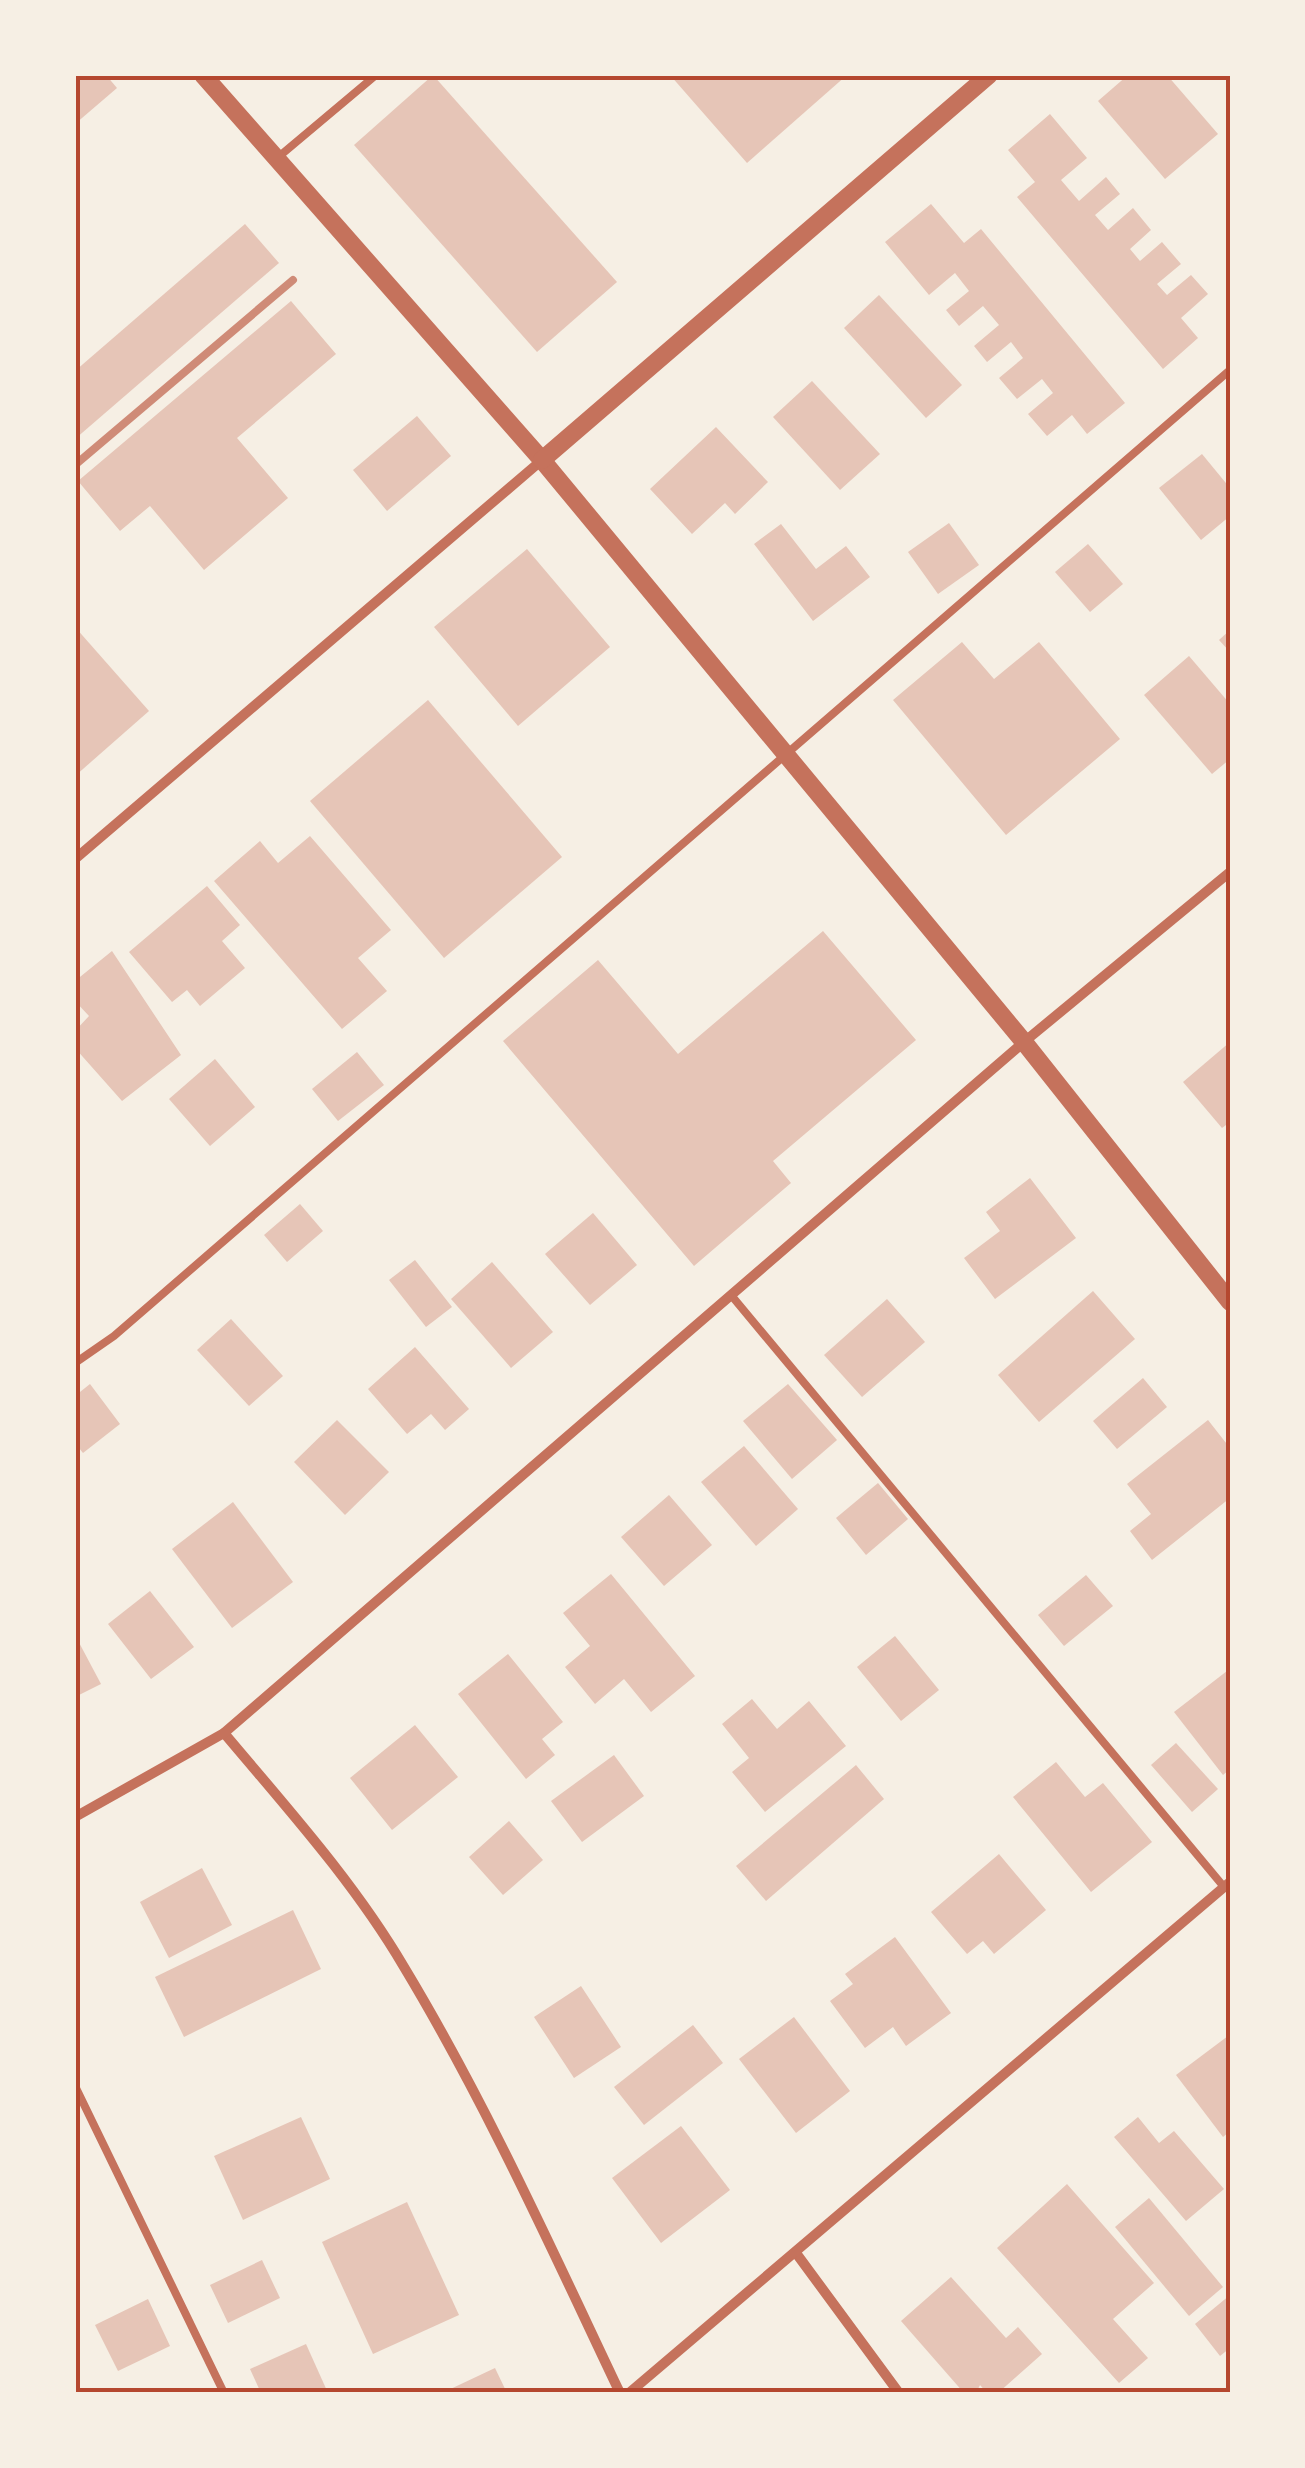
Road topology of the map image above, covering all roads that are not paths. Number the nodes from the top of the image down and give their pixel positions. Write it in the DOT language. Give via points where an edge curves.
graph roads {
  1 [pos="203,75"];
  2 [pos="376,75"];
  3 [pos="989,75"];
  4 [pos="276,159"];
  5 [pos="1230,370"];
  6 [pos="542,460"];
  7 [pos="784,756"];
  8 [pos="75,859"];
  9 [pos="1230,872"];
  10 [pos="1024,1042"];
  11 [pos="731,1295"];
  12 [pos="1230,1302"];
  13 [pos="75,1364"];
  14 [pos="224,1732"];
  15 [pos="75,1817"];
  16 [pos="1227,1884"];
  17 [pos="75,2086"];
  18 [pos="796,2253"];
  19 [pos="224,2393"];
  20 [pos="620,2393"];
  21 [pos="629,2393"];
  22 [pos="899,2393"];
  1 -- 4 [label="street"];
  2 -- 4 [label="lane"];
  3 -- 6 [label="street"];
  4 -- 6 [label="street"];
  5 -- 7 [label="lane"];
  6 -- 7 [label="street"];
  6 -- 8 [label="street"];
  7 -- 10 [label="street"];
  7 -- 13 [label="lane"];
  9 -- 10 [label="street"];
  10 -- 11 [label="street"];
  10 -- 12 [label="street"];
  11 -- 14 [label="street"];
  11 -- 16 [label="lane"];
  14 -- 15 [label="street"];
  14 -- 20 [label="street" via="347,1882 404,1967 515,2173"];
  16 -- 18 [label="street"];
  17 -- 19 [label="lane"];
  18 -- 21 [label="street"];
  18 -- 22 [label="street"];
}
